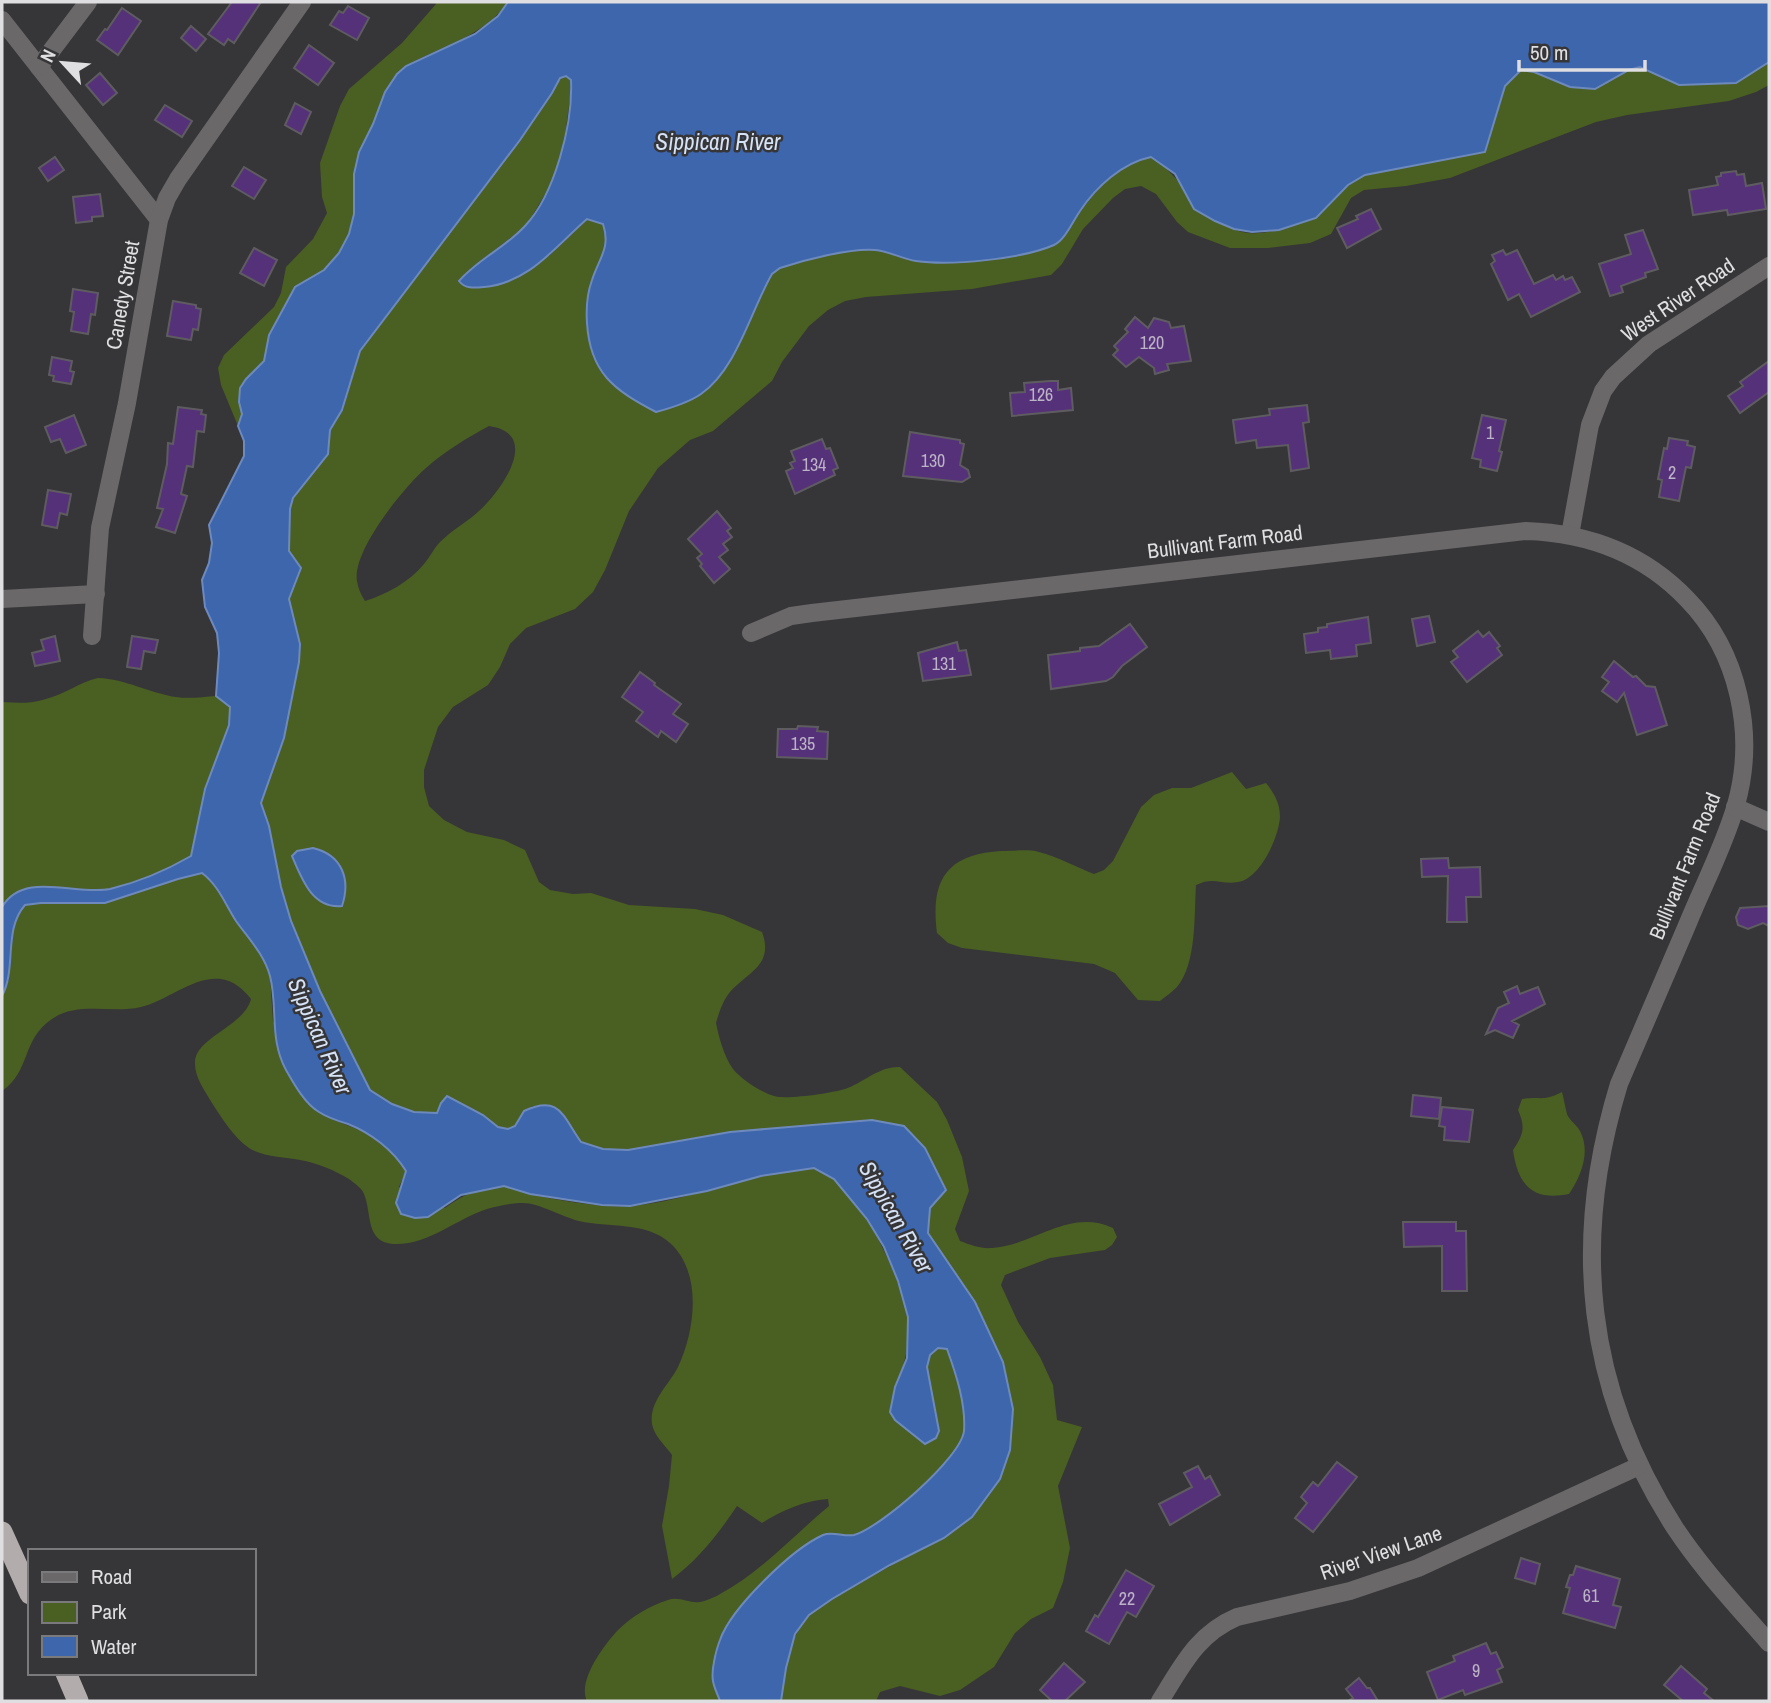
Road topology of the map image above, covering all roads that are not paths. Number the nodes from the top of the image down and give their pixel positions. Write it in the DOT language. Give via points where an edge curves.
graph roads {
  1 [pos="88,2"];
  2 [pos="303,2"];
  3 [pos="2,20"];
  4 [pos="39,67"];
  5 [pos="159,220"];
  6 [pos="1769,265"];
  7 [pos="1570,534"];
  8 [pos="96,594"];
  9 [pos="2,599"];
  10 [pos="751,633"];
  11 [pos="93,636"];
  12 [pos="1735,807"];
  13 [pos="1769,822"];
  14 [pos="1639,1466"];
  15 [pos="2,1532"];
  16 [pos="28,1590"];
  17 [pos="1769,1643"];
  18 [pos="67,1675"];
  19 [pos="78,1701"];
  20 [pos="1160,1701"];
  1 -- 4 [label="street"];
  2 -- 5 [label="street, Canedy Street" via="178,178"];
  3 -- 4 [label="street"];
  4 -- 5 [label="street"];
  5 -- 8 [label="street, Canedy Street" via="100,527"];
  6 -- 7 [label="street, West River Road" via="1649,344 1613,377 1590,425"];
  7 -- 10 [label="street, Bullivant Farm Road" via="1503,533 840,609 791,616"];
  7 -- 12 [label="street, Bullivant Farm Road" via="1616,548 1647,566 1676,587 1707,624 1730,666 1742,712 1744,760"];
  8 -- 9 [label="street"];
  8 -- 11 [label="street, Canedy Street"];
  12 -- 13 [label="street"];
  12 -- 14 [label="street, Bullivant Farm Road" via="1619,1084 1600,1160 1591,1238 1595,1316 1611,1393"];
  14 -- 17 [label="street, Bullivant Farm Road" via="1702,1564"];
  14 -- 20 [label="street, River View Lane" via="1418,1568 1350,1591 1224,1623 1192,1651"];
  15 -- 16 [label="highway"];
  18 -- 19 [label="highway"];
}
